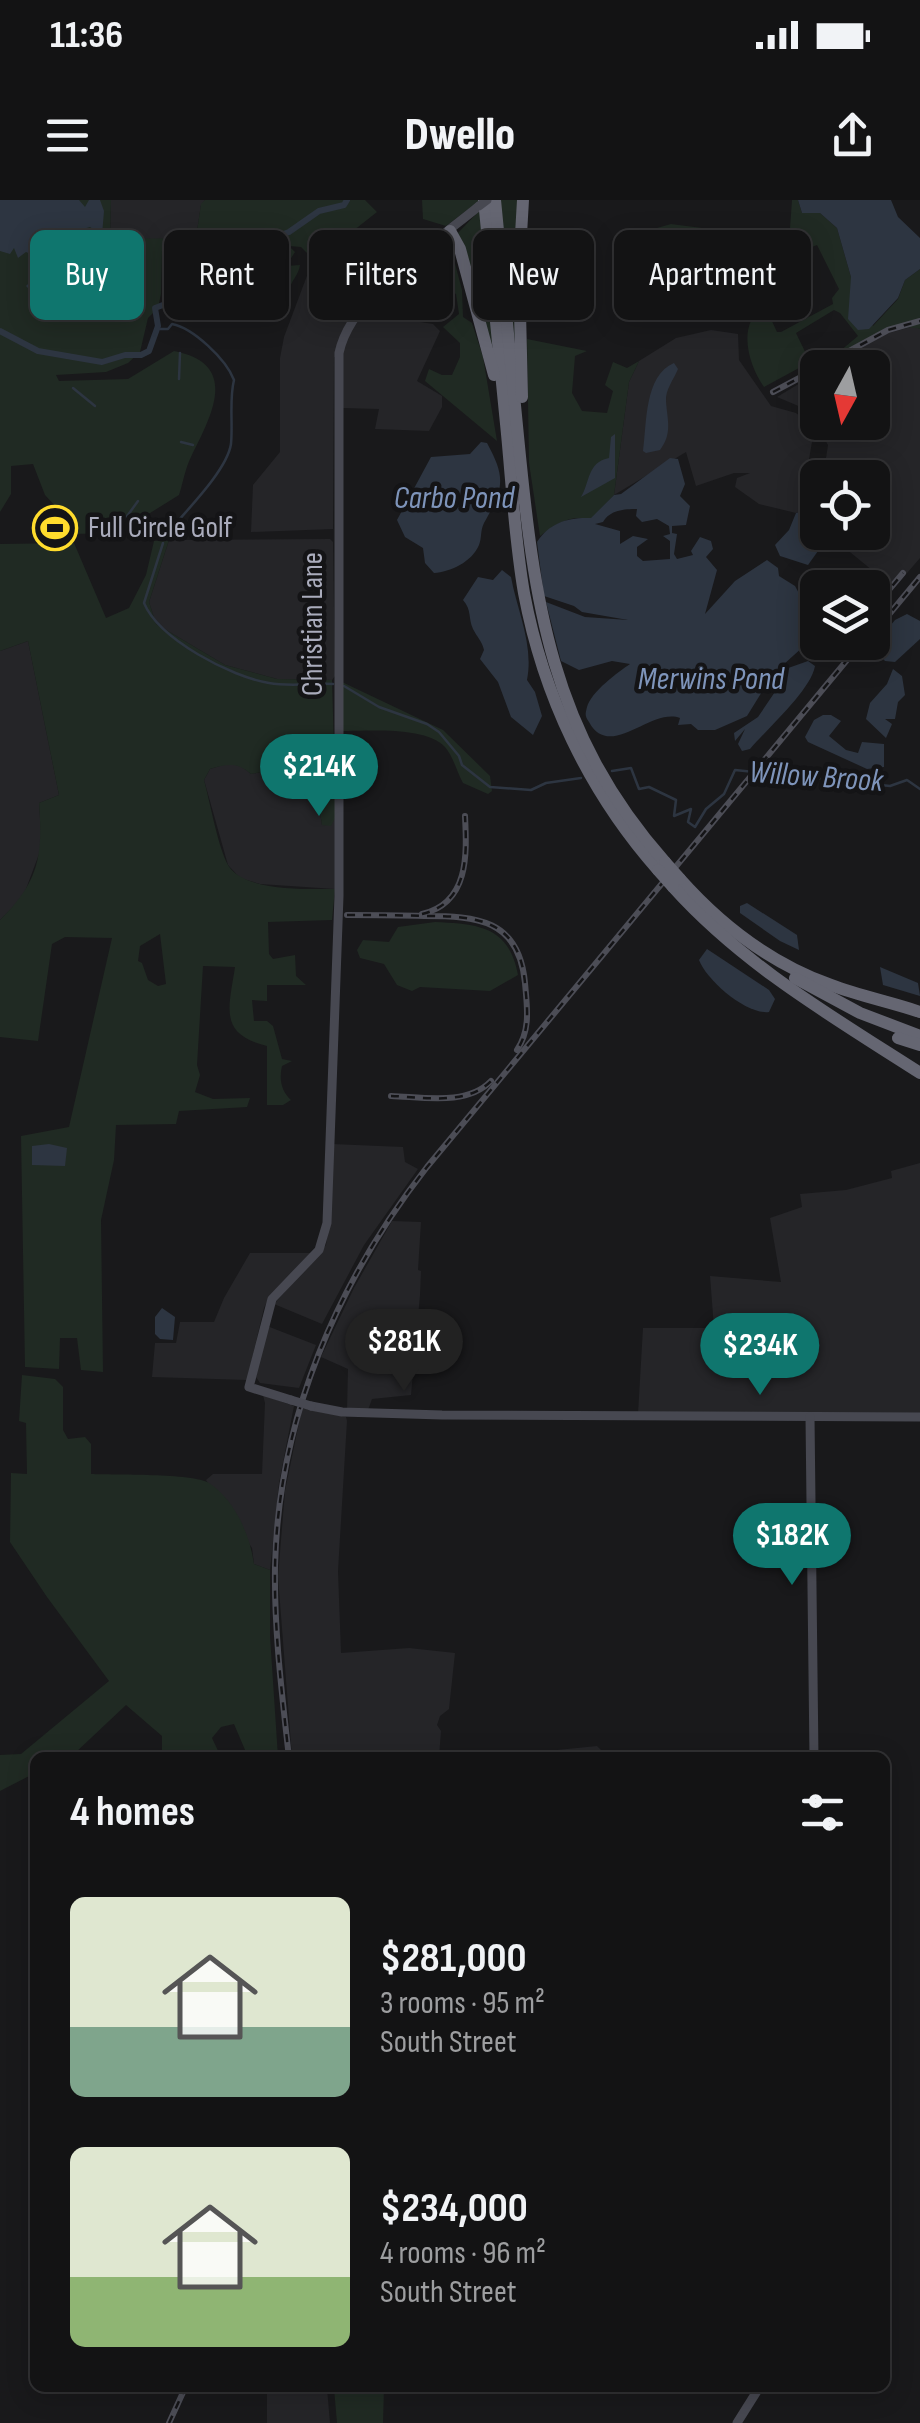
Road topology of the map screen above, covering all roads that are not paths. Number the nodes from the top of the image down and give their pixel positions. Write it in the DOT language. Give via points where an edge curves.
graph roads {
  1 [pos="495,200"];
  2 [pos="523,200"];
  3 [pos="483,202"];
  4 [pos="451,230"];
  5 [pos="453,235"];
  6 [pos="354,320"];
  7 [pos="506,427"];
  8 [pos="523,484"];
  9 [pos="661,866"];
  10 [pos="676,883"];
  11 [pos="723,921"];
  12 [pos="758,966"];
  13 [pos="920,1012"];
  14 [pos="920,1036"];
  15 [pos="920,1045"];
  16 [pos="920,1073"];
  17 [pos="810,1417"];
  18 [pos="920,1417"];
  19 [pos="814,1752"];
  20 [pos="757,2392"];
  21 [pos="737,2423"];
  1 -- 8 [label="highway"];
  2 -- 8 [label="highway"];
  3 -- 4 [label="main road, Christian Lane"];
  3 -- 7 [label="highway"];
  5 -- 7 [label="highway"];
  6 -- 17 [label="main road, Christian Lane, bridge" via="339,353 340,881 326,1232 318,1250 272,1299 250,1387 342,1412"];
  7 -- 9 [label="highway" via="522,581 543,668 591,777 622,825"];
  8 -- 9 [label="highway" via="538,607 562,688 588,748"];
  9 -- 10 [label="highway, bridge"];
  10 -- 11 [label="highway"];
  10 -- 12 [label="highway"];
  11 -- 13 [label="highway" via="806,975"];
  11 -- 14 [label="highway" via="806,984"];
  12 -- 15 [label="highway" via="844,1014"];
  12 -- 16 [label="highway"];
  17 -- 18 [label="main road"];
  17 -- 19 [label="main road"];
  20 -- 21 [label="main road"];
}
